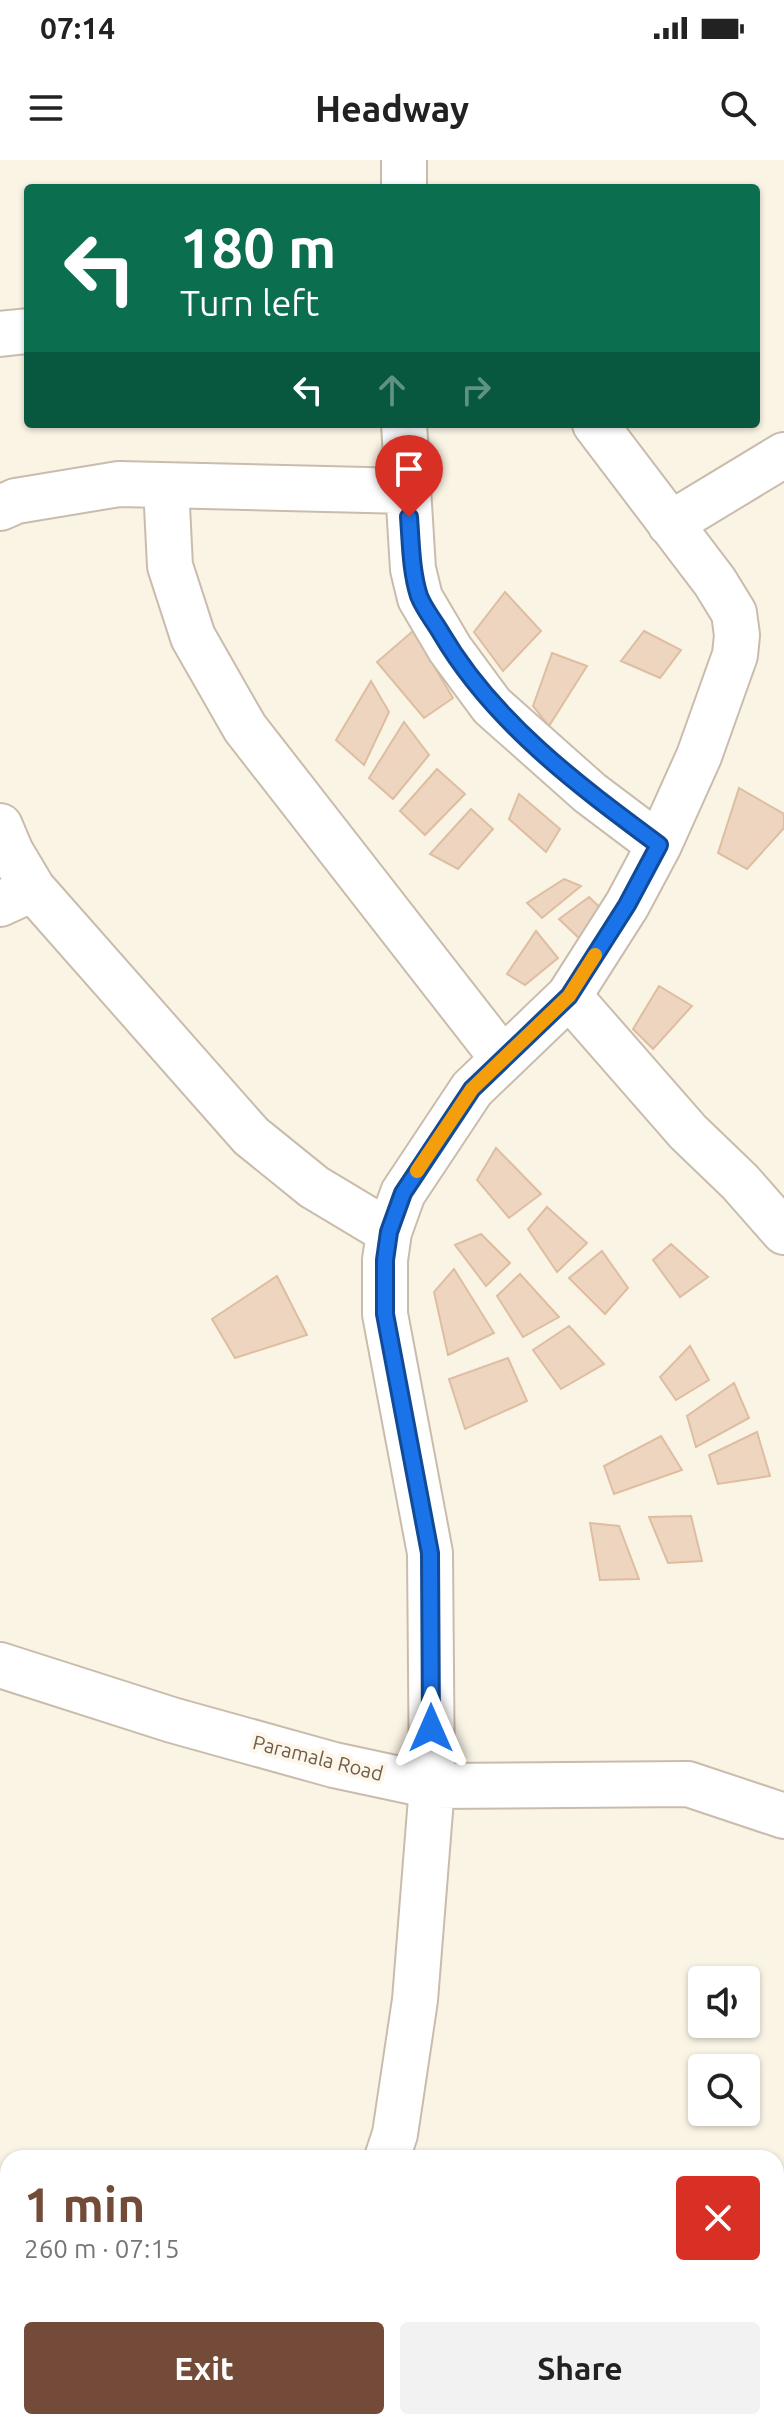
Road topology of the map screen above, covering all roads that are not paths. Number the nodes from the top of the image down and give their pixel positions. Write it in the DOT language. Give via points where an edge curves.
graph roads {
  1 [pos="404,160"];
  2 [pos="404,184"];
  3 [pos="24,331"];
  4 [pos="0,334"];
  5 [pos="404,428"];
  6 [pos="598,428"];
  7 [pos="784,455"];
  8 [pos="166,486"];
  9 [pos="407,491"];
  10 [pos="0,508"];
  11 [pos="670,524"];
  12 [pos="0,826"];
  13 [pos="659,845"];
  14 [pos="17,896"];
  15 [pos="569,996"];
  16 [pos="503,1059"];
  17 [pos="389,1232"];
  18 [pos="784,1232"];
  19 [pos="0,1665"];
  20 [pos="432,1786"];
  21 [pos="784,1816"];
  22 [pos="390,2150"];
  1 -- 2 [label="street"];
  3 -- 4 [label="street"];
  5 -- 9 [label="street"];
  6 -- 11 [label="street"];
  7 -- 11 [label="street"];
  8 -- 9 [label="street"];
  8 -- 10 [label="street" via="119,484"];
  8 -- 16 [label="street" via="170,566 193,637 245,728"];
  9 -- 13 [label="street" via="420,598 450,649 492,706 590,793"];
  11 -- 13 [label="street" via="734,613 737,635 735,655 699,756"];
  12 -- 14 [label="street" via="11,852"];
  13 -- 15 [label="street"];
  14 -- 17 [label="street" via="251,1136 314,1187"];
  15 -- 16 [label="street"];
  15 -- 18 [label="street"];
  16 -- 17 [label="street" via="472,1089 403,1193"];
  17 -- 20 [label="street" via="385,1314 430,1553"];
  19 -- 20 [label="street, Paramala Road" via="187,1724"];
  20 -- 21 [label="street, Paramala Road" via="688,1784"];
  20 -- 22 [label="street" via="415,2000"];
}
